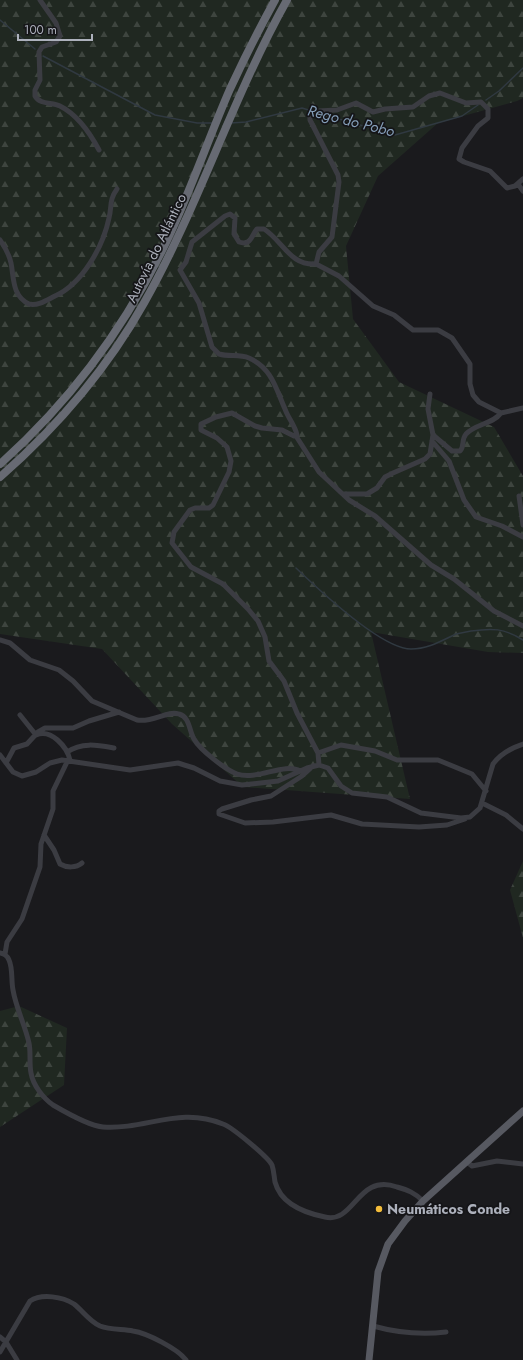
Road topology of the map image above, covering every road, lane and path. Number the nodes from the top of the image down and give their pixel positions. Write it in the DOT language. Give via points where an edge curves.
graph roads {
  1 [pos="40,0"];
  2 [pos="276,0"];
  3 [pos="287,0"];
  4 [pos="99,150"];
  5 [pos="523,179"];
  6 [pos="518,184"];
  7 [pos="117,190"];
  8 [pos="523,191"];
  9 [pos="0,240"];
  10 [pos="316,264"];
  11 [pos="430,394"];
  12 [pos="523,408"];
  13 [pos="501,413"];
  14 [pos="432,435"];
  15 [pos="296,436"];
  16 [pos="432,442"];
  17 [pos="0,464"];
  18 [pos="0,477"];
  19 [pos="343,494"];
  20 [pos="520,496"];
  21 [pos="523,525"];
  22 [pos="523,537"];
  23 [pos="523,626"];
  24 [pos="0,640"];
  25 [pos="119,712"];
  26 [pos="20,715"];
  27 [pos="36,736"];
  28 [pos="523,744"];
  29 [pos="114,748"];
  30 [pos="67,752"];
  31 [pos="318,753"];
  32 [pos="1,757"];
  33 [pos="69,760"];
  34 [pos="6,763"];
  35 [pos="316,765"];
  36 [pos="300,771"];
  37 [pos="486,791"];
  38 [pos="482,803"];
  39 [pos="467,818"];
  40 [pos="523,829"];
  41 [pos="44,835"];
  42 [pos="82,863"];
  43 [pos="2,953"];
  44 [pos="523,1111"];
  45 [pos="467,1162"];
  46 [pos="523,1164"];
  47 [pos="423,1201"];
  48 [pos="373,1326"];
  49 [pos="446,1332"];
  50 [pos="0,1338"];
  51 [pos="6,1342"];
  52 [pos="0,1352"];
  53 [pos="17,1360"];
  54 [pos="186,1360"];
  55 [pos="369,1360"];
  1 -- 4 [label="street" via="56,23 60,36 56,42 42,47 39,52 40,80 34,96 42,102 60,106 72,114 92,137"];
  2 -- 17 [label="highway, Autovía do Atlántico" via="231,88 169,235 116,332 60,404"];
  3 -- 18 [label="highway, Autovía do Atlántico" via="242,89 162,269 140,310 91,382 57,422"];
  5 -- 6 [label="street"];
  6 -- 8 [label="street"];
  6 -- 10 [label="street" via="507,188 490,170 459,159 462,148 478,126 488,118 488,109 481,102 466,103 434,93 418,105 408,108 373,112 356,103 337,110 315,112 310,116 310,120 339,182 332,237 319,252"];
  7 -- 9 [label="street" via="111,197 109,219 86,269 67,290 42,303 29,304 20,296 15,287 8,255"];
  10 -- 13 [label="street" via="339,276 373,306 394,315 411,329 438,330 450,336 470,364 473,395 479,402"];
  10 -- 15 [label="street" via="304,264 296,260 264,229 257,229 253,239 248,242 239,242 234,234 235,218 230,214 196,239 180,270 199,303 214,351 222,355 250,358 266,369 276,383"];
  11 -- 14 [label="street" via="428,409"];
  12 -- 13 [label="street"];
  13 -- 14 [label="street" via="466,434 462,441 462,450 458,452 448,448"];
  14 -- 16 [label="street"];
  15 -- 19 [label="street" via="320,472"];
  15 -- 31 [label="street" via="282,430 255,426 232,413 203,422 201,430 220,440 229,451 229,472 213,505 209,508 190,510 172,540 173,545 191,567 223,584 254,616 265,637 271,666 284,681 293,706"];
  16 -- 19 [label="street" via="428,457 385,478 373,492 362,496"];
  16 -- 22 [label="street" via="449,461 464,500 476,517"];
  19 -- 23 [label="street" via="357,506 384,522 400,539 494,611"];
  20 -- 21 [label="street"];
  24 -- 25 [label="street" via="10,643 30,660 59,670 92,701"];
  25 -- 27 [label="street" via="89,720 73,728 45,728"];
  25 -- 36 [label="street" via="144,722 174,713 181,714 186,718 194,740 209,755 237,774 270,773 288,768"];
  26 -- 27 [label="street"];
  27 -- 30 [label="street" via="42,734 58,740"];
  27 -- 34 [label="street" via="27,744 14,748"];
  28 -- 37 [label="street" via="508,750 496,760"];
  29 -- 30 [label="street" via="92,744 81,745"];
  30 -- 33 [label="street"];
  31 -- 35 [label="street"];
  31 -- 37 [label="street" via="341,745 375,751 397,760 438,760 472,774"];
  32 -- 34 [label="street"];
  33 -- 34 [label="street" via="57,760 36,772 22,776 13,772"];
  33 -- 36 [label="street" via="130,770 178,763 220,781 242,785 278,781"];
  33 -- 41 [label="street" via="54,789 52,814"];
  35 -- 36 [label="street"];
  35 -- 39 [label="street" via="328,768 341,786 352,793 392,798 430,815"];
  35 -- 39 [label="street" via="271,796 222,809 219,814 244,823 331,815 362,824 419,827 458,823"];
  37 -- 38 [label="street"];
  38 -- 39 [label="street" via="477,812"];
  38 -- 40 [label="street" via="506,815"];
  41 -- 42 [label="street" via="60,864 76,867"];
  41 -- 43 [label="street" via="40,849 40,867 22,919"];
  43 -- 47 [label="street" via="10,960 13,991 29,1044 31,1074 43,1097 53,1105 90,1124 103,1127 140,1124 182,1116 208,1119 223,1124 234,1129 271,1163 280,1195 302,1210 326,1218 342,1214 363,1193 381,1183 414,1192"];
  44 -- 45 [label="main road"];
  45 -- 46 [label="street" via="472,1166 497,1161"];
  45 -- 47 [label="main road"];
  47 -- 48 [label="main road" via="388,1244 378,1272"];
  48 -- 49 [label="street" via="404,1333"];
  48 -- 55 [label="main road"];
  50 -- 51 [label="street"];
  51 -- 52 [label="street"];
  51 -- 53 [label="street"];
  51 -- 54 [label="street" via="30,1301 39,1297 49,1297 74,1304 100,1326 135,1331 148,1336 174,1349"];
}
